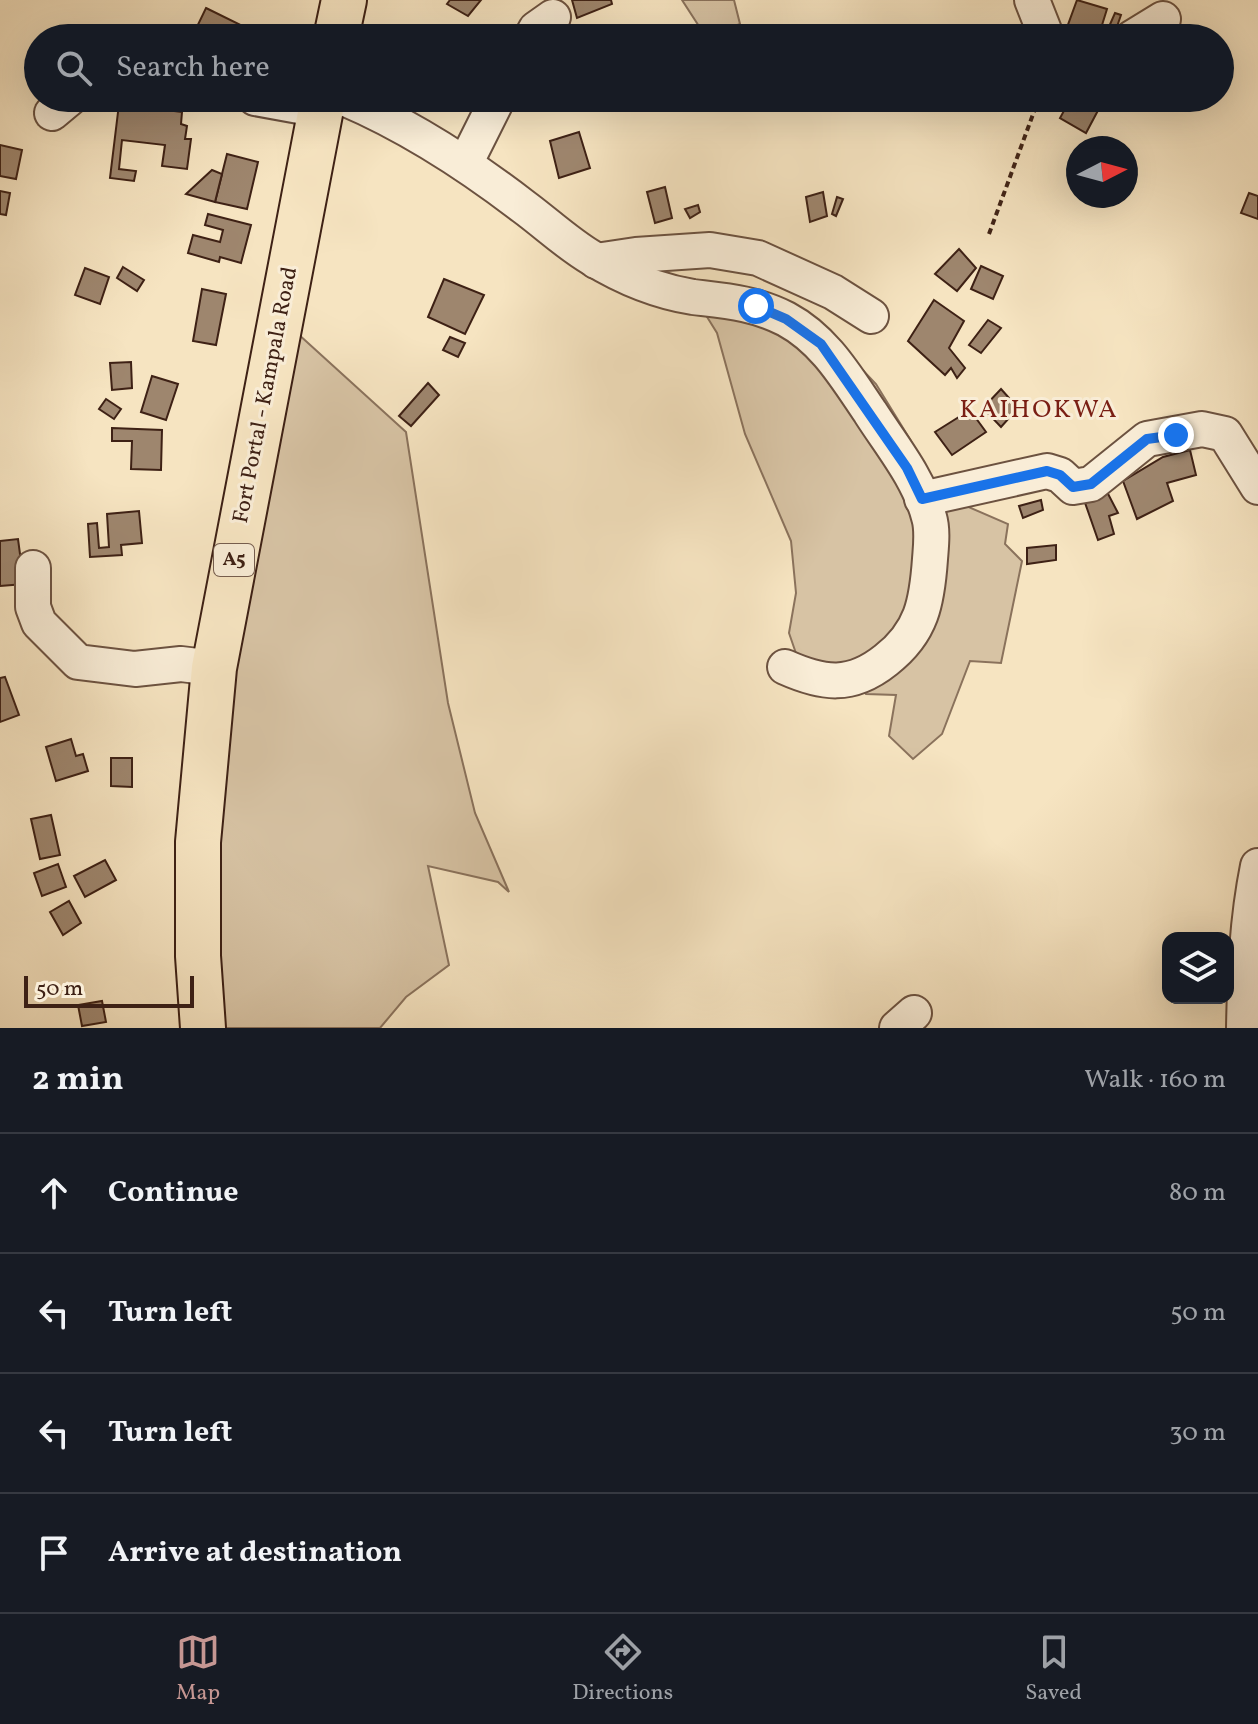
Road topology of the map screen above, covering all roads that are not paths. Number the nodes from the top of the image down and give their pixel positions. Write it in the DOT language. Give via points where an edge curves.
graph roads {
  1 [pos="344,0"];
  2 [pos="1032,0"];
  3 [pos="1163,19"];
  4 [pos="339,24"];
  5 [pos="1041,24"];
  6 [pos="1155,24"];
  7 [pos="327,112"];
  8 [pos="367,112"];
  9 [pos="491,112"];
  10 [pos="465,164"];
  11 [pos="596,261"];
  12 [pos="871,316"];
  13 [pos="1258,487"];
  14 [pos="922,499"];
  15 [pos="33,568"];
  16 [pos="785,667"];
  17 [pos="214,668"];
  18 [pos="1258,866"];
  19 [pos="203,1028"];
  20 [pos="1244,1028"];
  1 -- 4 [label="highway"];
  2 -- 5 [label="street"];
  3 -- 6 [label="street"];
  7 -- 17 [label="highway, Fort Portal - Kampala Road / A5"];
  8 -- 10 [label="street" via="390,118"];
  9 -- 10 [label="street"];
  10 -- 11 [label="street"];
  11 -- 12 [label="street" via="710,250 758,258"];
  11 -- 14 [label="street" via="649,287 756,306 805,331 844,374"];
  13 -- 14 [label="street" via="1225,434 1202,429 1147,439 1091,484 1073,487 1047,471"];
  14 -- 16 [label="street" via="930,519 928,596 909,634 888,659 865,674 835,682"];
  15 -- 17 [label="street" via="33,607 39,623 78,662 135,669 181,664"];
  17 -- 19 [label="highway, Fort Portal - Kampala Road / A5" via="198,842"];
  18 -- 20 [label="street" via="1245,954"];
}
